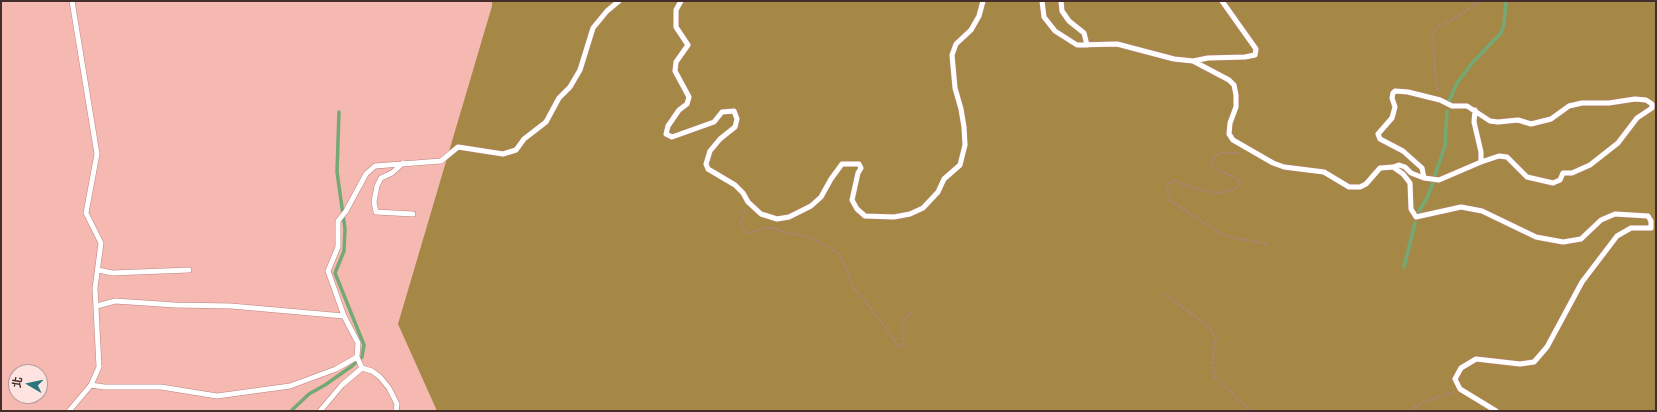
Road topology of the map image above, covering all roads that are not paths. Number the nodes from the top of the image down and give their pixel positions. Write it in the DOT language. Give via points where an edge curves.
graph roads {
  1 [pos="72,1"];
  2 [pos="619,1"];
  3 [pos="681,1"];
  4 [pos="983,1"];
  5 [pos="1042,1"];
  6 [pos="1061,1"];
  7 [pos="1222,1"];
  8 [pos="1087,45"];
  9 [pos="1193,61"];
  10 [pos="1475,110"];
  11 [pos="1481,162"];
  12 [pos="403,163"];
  13 [pos="1393,167"];
  14 [pos="1424,178"];
  15 [pos="413,214"];
  16 [pos="98,270"];
  17 [pos="189,270"];
  18 [pos="97,306"];
  19 [pos="344,316"];
  20 [pos="357,357"];
  21 [pos="362,368"];
  22 [pos="91,385"];
  23 [pos="69,411"];
  24 [pos="320,411"];
  25 [pos="396,411"];
  26 [pos="1496,411"];
  1 -- 16 [label="lane" via="97,154 86,214 100,242"];
  2 -- 12 [label="lane" via="593,28 580,70 570,87 559,98 546,122 524,139 516,150 503,154 458,147 441,161"];
  3 -- 4 [label="lane" via="676,10 676,27 688,45 676,62 675,71 689,97 687,104 679,110 668,126 666,134 672,137 714,122 722,112 734,111 737,118 735,127 710,151 706,164 708,169 735,185 761,214 777,219 789,217 811,206 821,197 842,164 859,164 861,168 852,200 865,216 894,217 923,208 938,192 944,179 960,165 965,146 964,127 955,88 952,55 956,44 971,30 979,16"];
  5 -- 8 [label="lane" via="1044,17 1055,31 1077,45"];
  6 -- 8 [label="lane" via="1062,11 1069,22 1084,33"];
  7 -- 9 [label="lane" via="1256,49 1255,55"];
  8 -- 9 [label="lane" via="1118,44 1174,59"];
  9 -- 13 [label="lane" via="1234,85 1236,107 1230,123 1230,134 1233,140 1273,163 1284,167 1324,172 1349,187 1360,187 1380,168"];
  10 -- 11 [label="lane" via="1474,122"];
  10 -- 11 [label="lane" via="1498,122 1518,120 1531,124 1551,119 1569,106 1582,103 1609,103 1635,99 1646,100 1652,104 1652,108 1637,118 1618,143 1590,165 1572,173 1563,173 1560,180 1553,183 1527,177 1507,157 1499,156"];
  10 -- 14 [label="lane" via="1467,106 1452,106 1440,100 1408,92 1393,93 1395,107 1392,118 1378,134 1380,139 1403,152 1422,168"];
  11 -- 14 [label="lane" via="1439,180"];
  12 -- 15 [label="lane" via="392,173 381,178 374,202 376,212"];
  12 -- 19 [label="lane" via="375,166 366,174 338,221 338,247 328,270"];
  13 -- 14 [label="lane" via="1399,164"];
  13 -- 26 [label="lane" via="1410,183 1411,209 1416,217 1461,207 1482,211 1536,237 1563,242 1581,239 1602,220 1615,214 1648,216 1651,221 1651,228 1631,228 1617,236 1582,282 1547,347 1534,362 1520,364 1476,359 1461,368 1455,379 1460,389"];
  16 -- 17 [label="lane" via="112,274"];
  16 -- 18 [label="lane" via="95,288"];
  18 -- 19 [label="lane" via="115,301 231,306"];
  18 -- 22 [label="lane" via="99,367"];
  19 -- 20 [label="lane" via="358,343"];
  20 -- 21 [label="lane"];
  20 -- 22 [label="lane" via="336,369 290,386 217,396 161,387"];
  21 -- 24 [label="lane" via="342,385"];
  21 -- 25 [label="lane" via="372,371 389,388 397,404"];
  22 -- 23 [label="lane"];
}
